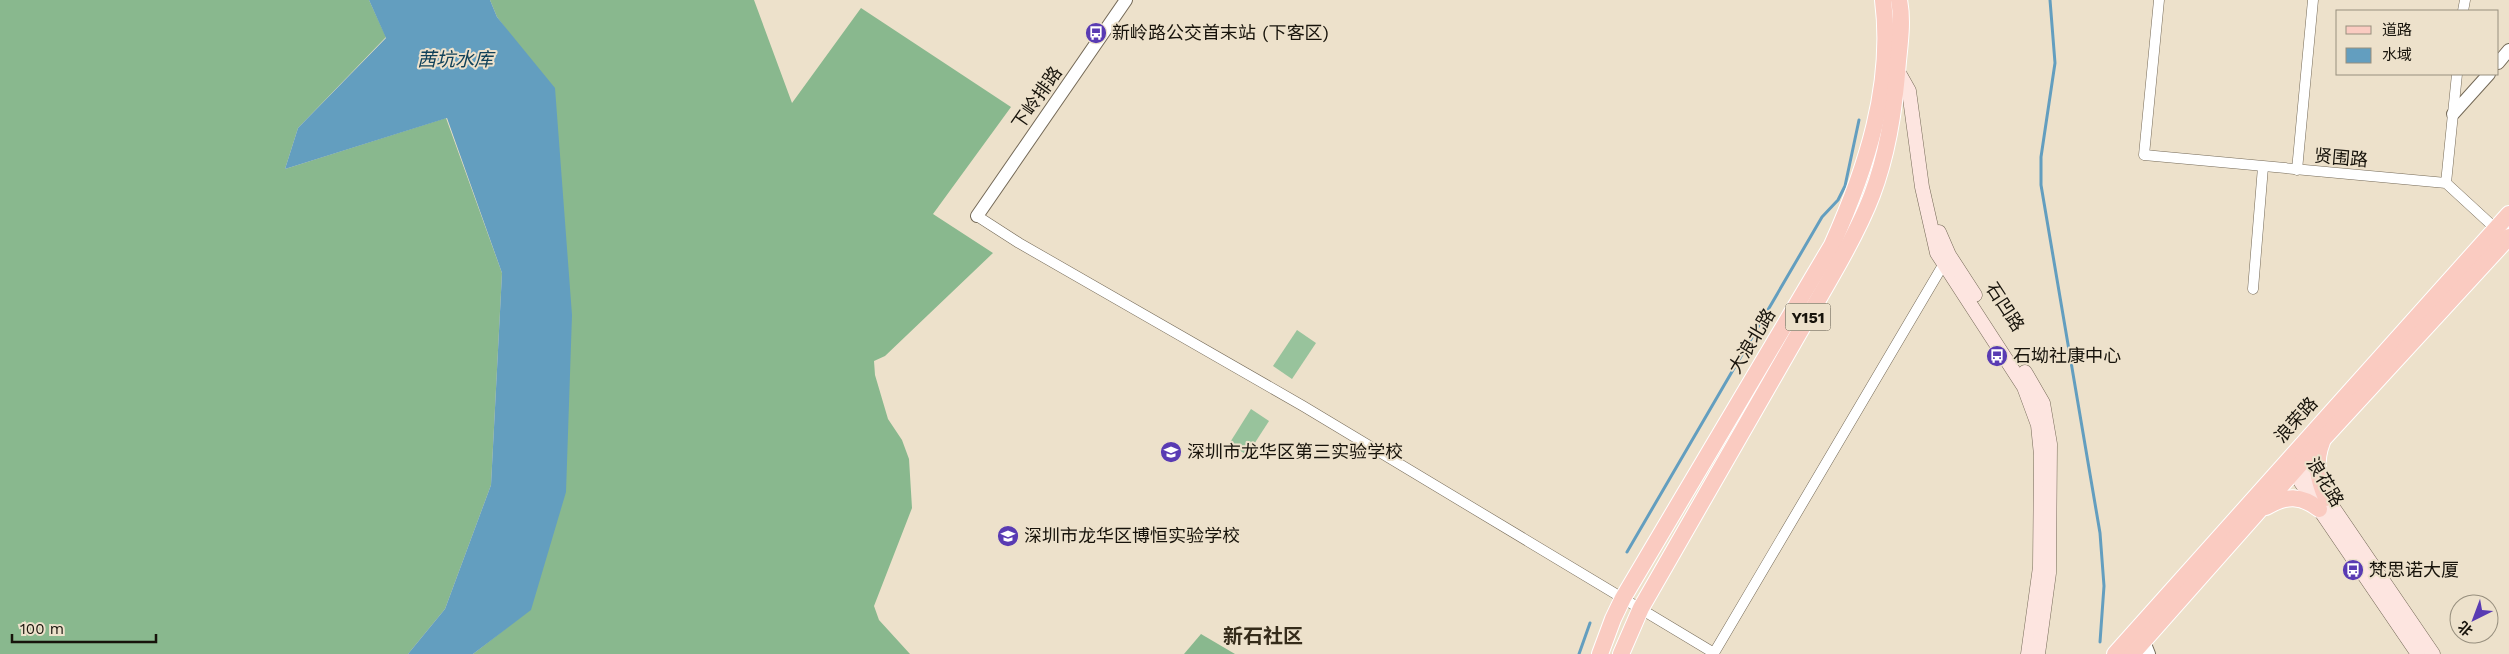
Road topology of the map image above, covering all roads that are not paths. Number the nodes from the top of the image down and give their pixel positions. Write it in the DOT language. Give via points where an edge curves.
graph roads {
  1 [pos="1126,0"];
  2 [pos="1883,0"];
  3 [pos="1899,0"];
  4 [pos="2159,0"];
  5 [pos="2313,0"];
  6 [pos="2509,50"];
  7 [pos="2499,62"];
  8 [pos="2457,75"];
  9 [pos="2488,75"];
  10 [pos="1897,77"];
  11 [pos="2453,114"];
  12 [pos="2263,167"];
  13 [pos="2297,170"];
  14 [pos="2446,183"];
  15 [pos="2509,214"];
  16 [pos="977,216"];
  17 [pos="2502,233"];
  18 [pos="1946,260"];
  19 [pos="2253,289"];
  20 [pos="2323,440"];
  21 [pos="2295,464"];
  22 [pos="2323,503"];
  23 [pos="2258,512"];
  24 [pos="1624,598"];
  25 [pos="1641,608"];
  26 [pos="2144,640"];
  27 [pos="1600,654"];
  28 [pos="1621,654"];
  29 [pos="2028,654"];
  30 [pos="2038,654"];
  31 [pos="2115,654"];
  32 [pos="2132,654"];
  33 [pos="2418,654"];
  34 [pos="2433,654"];
  1 -- 16 [label="street, 下岭排路"];
  2 -- 24 [label="main road, 大浪北路 / Y151" via="1886,63 1867,155 1851,203 1832,245"];
  3 -- 10 [label="main road, 大浪北路 / Y151"];
  4 -- 12 [label="street, 贤围路" via="2144,155"];
  5 -- 13 [label="street"];
  6 -- 7 [label="street"];
  8 -- 11 [label="street"];
  9 -- 11 [label="street"];
  10 -- 18 [label="main road, 石凹路" via="1900,75 1907,83 1929,224 1937,253"];
  10 -- 25 [label="main road, 大浪北路 / Y151" via="1882,161 1872,195 1854,236"];
  11 -- 14 [label="street"];
  12 -- 13 [label="street, 贤围路"];
  12 -- 19 [label="street"];
  13 -- 14 [label="street, 贤围路"];
  14 -- 17 [label="street"];
  15 -- 17 [label="main road, 浪荣路"];
  16 -- 24 [label="street"];
  17 -- 20 [label="main road, 浪荣路" via="2498,249"];
  17 -- 21 [label="main road, 浪荣路"];
  18 -- 25 [label="street" via="1714,653"];
  18 -- 29 [label="main road, 石凹路" via="2024,387 2038,425 2041,455 2040,567"];
  18 -- 30 [label="main road, 石凹路" via="2033,385 2046,414 2050,444 2049,573"];
  20 -- 21 [label="main road, 浪荣路"];
  20 -- 22 [label="main road" via="2317,463"];
  21 -- 22 [label="main road, 浪花路"];
  21 -- 23 [label="main road, 浪荣路"];
  21 -- 26 [label="main road, 浪荣路"];
  22 -- 23 [label="main road" via="2294,497 2281,499"];
  22 -- 33 [label="main road, 浪花路"];
  22 -- 34 [label="main road, 浪花路"];
  23 -- 26 [label="main road, 浪荣路"];
  24 -- 25 [label="street"];
  24 -- 27 [label="main road, 大浪北路"];
  25 -- 28 [label="main road, 大浪北路"];
  26 -- 31 [label="main road, 浪荣路"];
  26 -- 32 [label="main road, 浪荣路"];
}
